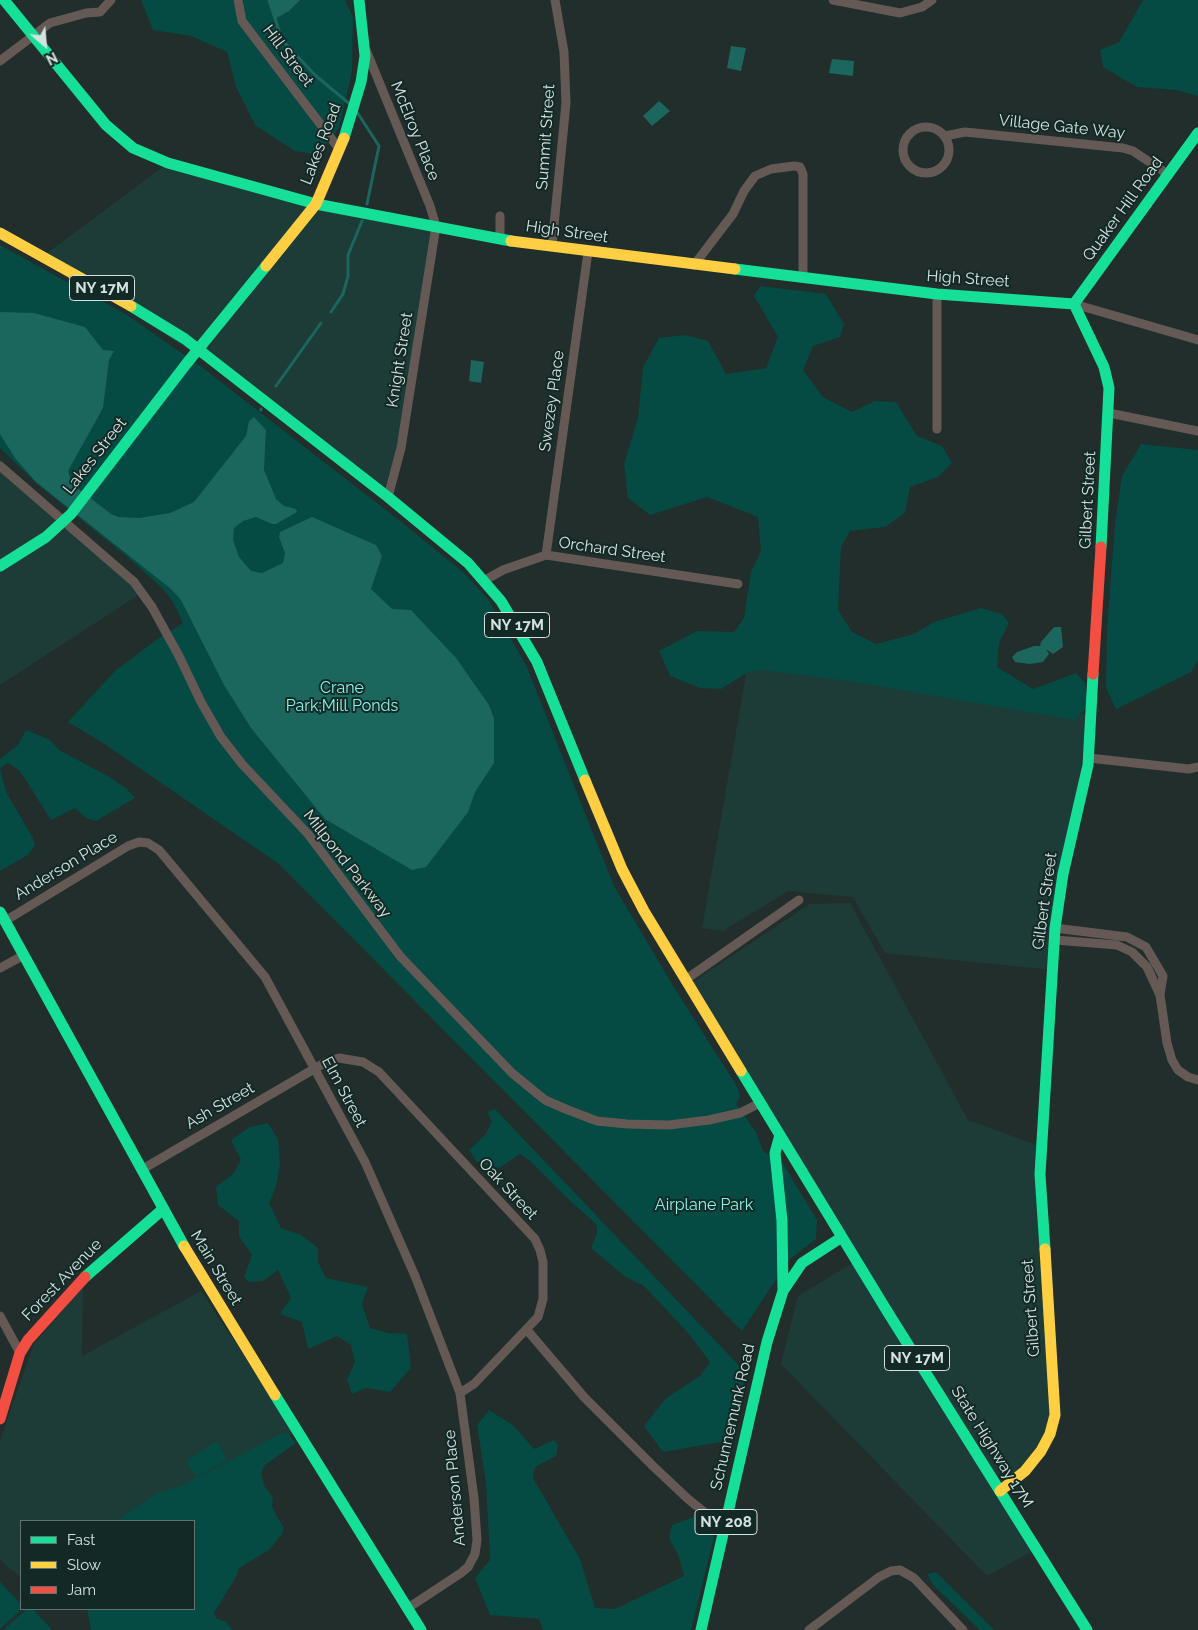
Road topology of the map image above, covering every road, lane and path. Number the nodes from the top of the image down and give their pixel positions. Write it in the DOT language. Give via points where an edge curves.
graph roads {
  1 [pos="4,0"];
  2 [pos="111,0"];
  3 [pos="238,0"];
  4 [pos="359,0"];
  5 [pos="565,0"];
  6 [pos="833,0"];
  7 [pos="932,0"];
  8 [pos="555,1"];
  9 [pos="33,35"];
  10 [pos="365,48"];
  11 [pos="0,61"];
  12 [pos="1198,134"];
  13 [pos="945,136"];
  14 [pos="340,150"];
  15 [pos="1169,175"];
  16 [pos="316,204"];
  17 [pos="500,216"];
  18 [pos="436,226"];
  19 [pos="0,232"];
  20 [pos="500,239"];
  21 [pos="552,246"];
  22 [pos="588,252"];
  23 [pos="694,265"];
  24 [pos="803,278"];
  25 [pos="937,294"];
  26 [pos="1074,304"];
  27 [pos="1198,340"];
  28 [pos="200,350"];
  29 [pos="1109,413"];
  30 [pos="937,429"];
  31 [pos="1198,431"];
  32 [pos="0,466"];
  33 [pos="388,497"];
  34 [pos="68,517"];
  35 [pos="546,555"];
  36 [pos="0,566"];
  37 [pos="485,580"];
  38 [pos="738,584"];
  39 [pos="1088,758"];
  40 [pos="1198,767"];
  41 [pos="145,842"];
  42 [pos="799,900"];
  43 [pos="3,916"];
  44 [pos="1055,934"];
  45 [pos="24,955"];
  46 [pos="0,968"];
  47 [pos="685,980"];
  48 [pos="314,1068"];
  49 [pos="1198,1080"];
  50 [pos="760,1103"];
  51 [pos="780,1135"];
  52 [pos="141,1170"];
  53 [pos="162,1210"];
  54 [pos="842,1237"];
  55 [pos="783,1291"];
  56 [pos="0,1316"];
  57 [pos="527,1330"];
  58 [pos="20,1353"];
  59 [pos="460,1393"];
  60 [pos="0,1419"];
  61 [pos="1000,1491"];
  62 [pos="724,1528"];
  63 [pos="408,1608"];
  64 [pos="421,1630"];
  65 [pos="701,1630"];
  66 [pos="809,1630"];
  67 [pos="963,1630"];
  68 [pos="1087,1630"];
  1 -- 9 [label="street, High Street"];
  2 -- 9 [label="street" via="100,12 50,22"];
  3 -- 14 [label="street, Hill Street" via="242,21"];
  4 -- 10 [label="street, Lakes Road"];
  5 -- 8 [label="street"];
  6 -- 7 [label="street" via="900,13 922,7"];
  8 -- 21 [label="street, Summit Street" via="564,52 566,103"];
  9 -- 11 [label="street"];
  9 -- 16 [label="street, High Street" via="106,125 133,148 168,163"];
  10 -- 14 [label="street, Lakes Road" via="361,82"];
  10 -- 18 [label="street, McElroy Place"];
  12 -- 15 [label="street, Quaker Hill Road"];
  13 -- 13 [label="street, Village Gate Way" via="932,128 916,129 905,140 906,162 925,174 939,169 948,158"];
  13 -- 15 [label="street, Village Gate Way" via="965,132 1123,148"];
  14 -- 16 [label="street, Lakes Road"];
  15 -- 26 [label="street, Quaker Hill Road"];
  16 -- 18 [label="street, High Street"];
  16 -- 28 [label="street, Lakes Road"];
  17 -- 20 [label="street"];
  18 -- 20 [label="street, High Street"];
  18 -- 33 [label="street, Knight Street" via="401,448"];
  19 -- 28 [label="street, NY 17M" via="141,310"];
  20 -- 21 [label="street, High Street"];
  21 -- 22 [label="street, High Street"];
  22 -- 23 [label="street, High Street"];
  22 -- 35 [label="street, Swezey Place"];
  23 -- 24 [label="street, High Street"];
  23 -- 24 [label="street" via="733,214 755,176 772,169 794,166 803,174"];
  24 -- 25 [label="street, High Street"];
  25 -- 26 [label="street, High Street"];
  25 -- 30 [label="street"];
  26 -- 27 [label="street, High Street"];
  26 -- 29 [label="street, Gilbert Street" via="1104,366"];
  28 -- 33 [label="street, NY 17M"];
  28 -- 34 [label="street, Lakes Street"];
  29 -- 31 [label="street"];
  29 -- 39 [label="street, Gilbert Street"];
  32 -- 34 [label="street, Millpond Parkway"];
  33 -- 37 [label="street, NY 17M"];
  34 -- 36 [label="street, Lakes Street" via="46,537"];
  34 -- 50 [label="street, Millpond Parkway" via="134,582 152,607 221,737 242,764 308,834 400,956 512,1073 545,1100 597,1121 669,1125 740,1113"];
  35 -- 37 [label="street, Orchard Street"];
  35 -- 38 [label="street, Orchard Street"];
  37 -- 47 [label="street, NY 17M" via="518,626 537,662 622,868"];
  39 -- 40 [label="street" via="1189,769"];
  39 -- 44 [label="street, Gilbert Street" via="1063,874"];
  41 -- 43 [label="street, Anderson Place" via="124,848"];
  41 -- 48 [label="street, Elm Street" via="159,850 265,977"];
  42 -- 47 [label="street"];
  43 -- 45 [label="street, Main Street"];
  44 -- 49 [label="street" via="1112,934 1146,947 1162,976 1160,995 1172,1060 1178,1070"];
  44 -- 61 [label="street, Gilbert Street" via="1040,1174 1055,1415 1041,1452"];
  45 -- 46 [label="street"];
  45 -- 52 [label="street, Main Street"];
  47 -- 50 [label="street, NY 17M"];
  48 -- 52 [label="street, Ash Street"];
  48 -- 57 [label="street, Oak Street" via="339,1058 363,1062 379,1072 535,1239 543,1262 543,1299 538,1316"];
  48 -- 59 [label="street, Elm Street" via="390,1215"];
  50 -- 51 [label="street, State Highway 17M / NY 17M"];
  51 -- 54 [label="street, State Highway 17M / NY 17M"];
  51 -- 55 [label="street" via="775,1153 782,1221"];
  52 -- 53 [label="street, Main Street"];
  53 -- 58 [label="street, Forest Avenue" via="94,1267 50,1313"];
  53 -- 63 [label="street, Main Street"];
  54 -- 55 [label="street, Schunnemunk Road / NY 208" via="802,1264"];
  54 -- 61 [label="street, State Highway 17M / NY 17M"];
  55 -- 62 [label="street, Schunnemunk Road / NY 208" via="767,1342"];
  56 -- 58 [label="street"];
  57 -- 59 [label="street, Oak Street" via="474,1384"];
  57 -- 62 [label="street" via="584,1397 661,1473"];
  58 -- 60 [label="street, Forest Avenue"];
  59 -- 63 [label="street, Anderson Place" via="474,1498 475,1554 468,1568"];
  61 -- 68 [label="street, State Highway 17M / NY 17M"];
  62 -- 65 [label="street, Schunnemunk Road / NY 208"];
  63 -- 64 [label="street, Main Street"];
  66 -- 67 [label="street" via="876,1580 900,1570 914,1578"];
}
